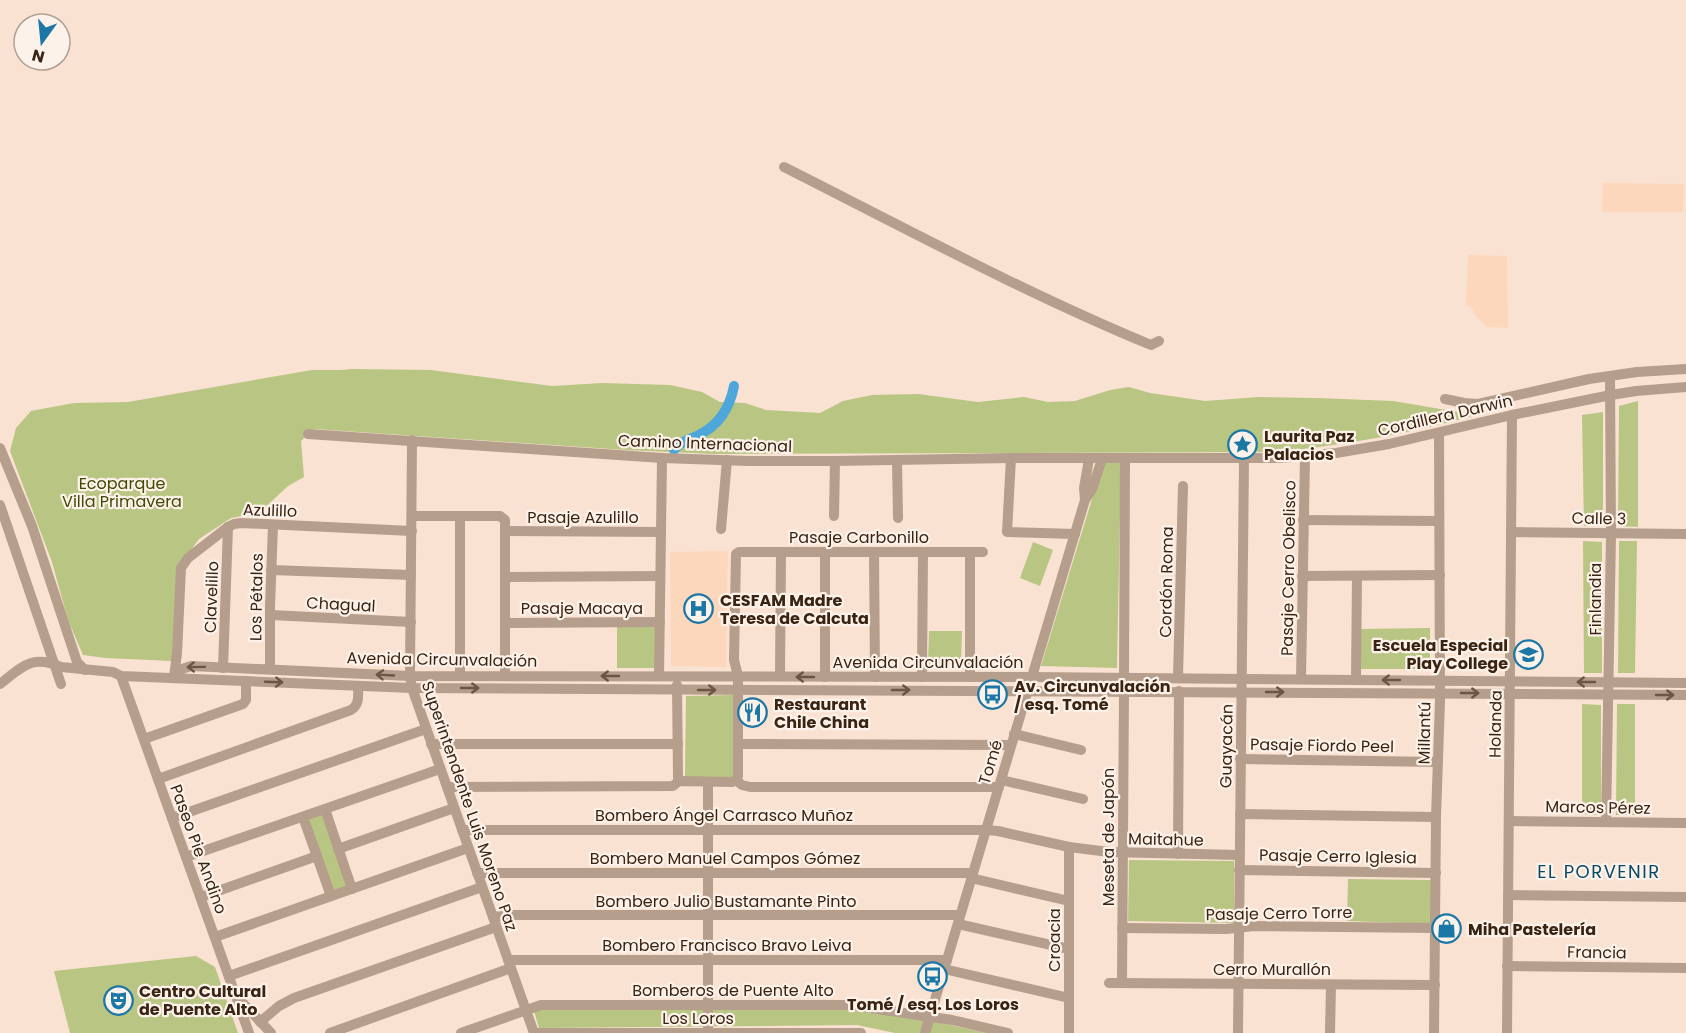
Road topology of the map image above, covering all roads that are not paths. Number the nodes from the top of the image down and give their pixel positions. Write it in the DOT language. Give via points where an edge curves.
graph roads {
  1 [pos="784,167"];
  2 [pos="1159,341"];
  3 [pos="1686,369"];
  4 [pos="1610,376"];
  5 [pos="1686,387"];
  6 [pos="1611,394"];
  7 [pos="1445,399"];
  8 [pos="1512,415"];
  9 [pos="1439,433"];
  10 [pos="308,434"];
  11 [pos="412,440"];
  12 [pos="0,448"];
  13 [pos="1305,457"];
  14 [pos="662,458"];
  15 [pos="1011,458"];
  16 [pos="1089,459"];
  17 [pos="1102,459"];
  18 [pos="1125,459"];
  19 [pos="1244,459"];
  20 [pos="727,460"];
  21 [pos="897,460"];
  22 [pos="835,461"];
  23 [pos="1183,486"];
  24 [pos="1085,500"];
  25 [pos="0,505"];
  26 [pos="412,516"];
  27 [pos="460,516"];
  28 [pos="834,516"];
  29 [pos="898,518"];
  30 [pos="1304,520"];
  31 [pos="1438,521"];
  32 [pos="273,525"];
  33 [pos="228,527"];
  34 [pos="721,530"];
  35 [pos="411,531"];
  36 [pos="505,531"];
  37 [pos="661,532"];
  38 [pos="1511,532"];
  39 [pos="1075,534"];
  40 [pos="1611,534"];
  41 [pos="1686,534"];
  42 [pos="781,552"];
  43 [pos="825,552"];
  44 [pos="874,552"];
  45 [pos="923,552"];
  46 [pos="970,552"];
  47 [pos="983,552"];
  48 [pos="271,570"];
  49 [pos="411,575"];
  50 [pos="1440,575"];
  51 [pos="660,576"];
  52 [pos="1302,576"];
  53 [pos="1357,576"];
  54 [pos="505,577"];
  55 [pos="271,615"];
  56 [pos="411,622"];
  57 [pos="660,622"];
  58 [pos="505,623"];
  59 [pos="54,664"];
  60 [pos="223,668"];
  61 [pos="270,669"];
  62 [pos="85,670"];
  63 [pos="121,676"];
  64 [pos="410,676"];
  65 [pos="460,676"];
  66 [pos="505,676"];
  67 [pos="659,676"];
  68 [pos="677,676"];
  69 [pos="738,676"];
  70 [pos="780,676"];
  71 [pos="825,676"];
  72 [pos="875,677"];
  73 [pos="922,677"];
  74 [pos="970,677"];
  75 [pos="1031,677"];
  76 [pos="174,678"];
  77 [pos="1124,678"];
  78 [pos="1178,678"];
  79 [pos="1241,679"];
  80 [pos="1301,679"];
  81 [pos="1356,680"];
  82 [pos="1440,680"];
  83 [pos="246,681"];
  84 [pos="1510,681"];
  85 [pos="1610,682"];
  86 [pos="1686,683"];
  87 [pos="0,684"];
  88 [pos="61,684"];
  89 [pos="358,686"];
  90 [pos="412,688"];
  91 [pos="677,690"];
  92 [pos="738,690"];
  93 [pos="1027,690"];
  94 [pos="1124,691"];
  95 [pos="1179,691"];
  96 [pos="1241,692"];
  97 [pos="1440,693"];
  98 [pos="1510,694"];
  99 [pos="1609,694"];
  100 [pos="1686,695"];
  101 [pos="426,729"];
  102 [pos="144,739"];
  103 [pos="1013,739"];
  104 [pos="431,744"];
  105 [pos="678,744"];
  106 [pos="738,744"];
  107 [pos="1081,750"];
  108 [pos="1240,759"];
  109 [pos="1438,762"];
  110 [pos="440,769"];
  111 [pos="158,779"];
  112 [pos="736,780"];
  113 [pos="680,781"];
  114 [pos="708,782"];
  115 [pos="1000,783"];
  116 [pos="447,787"];
  117 [pos="1083,799"];
  118 [pos="454,808"];
  119 [pos="325,809"];
  120 [pos="1240,814"];
  121 [pos="303,817"];
  122 [pos="1436,817"];
  123 [pos="172,818"];
  124 [pos="1509,821"];
  125 [pos="1606,822"];
  126 [pos="1686,823"];
  127 [pos="462,830"];
  128 [pos="708,830"];
  129 [pos="986,830"];
  130 [pos="1069,847"];
  131 [pos="468,848"];
  132 [pos="338,849"];
  133 [pos="1123,853"];
  134 [pos="1178,854"];
  135 [pos="316,855"];
  136 [pos="1239,855"];
  137 [pos="186,857"];
  138 [pos="1239,870"];
  139 [pos="477,873"];
  140 [pos="708,873"];
  141 [pos="1436,873"];
  142 [pos="972,875"];
  143 [pos="482,887"];
  144 [pos="352,889"];
  145 [pos="1508,895"];
  146 [pos="331,896"];
  147 [pos="201,897"];
  148 [pos="1686,897"];
  149 [pos="1069,901"];
  150 [pos="708,916"];
  151 [pos="959,920"];
  152 [pos="495,922"];
  153 [pos="1122,928"];
  154 [pos="1239,928"];
  155 [pos="1435,928"];
  156 [pos="215,937"];
  157 [pos="1069,949"];
  158 [pos="708,960"];
  159 [pos="509,964"];
  160 [pos="946,965"];
  161 [pos="1508,966"];
  162 [pos="1686,968"];
  163 [pos="229,975"];
  164 [pos="1109,983"];
  165 [pos="1122,983"];
  166 [pos="1238,984"];
  167 [pos="1331,984"];
  168 [pos="1435,985"];
  169 [pos="236,996"];
  170 [pos="1069,998"];
  171 [pos="708,1005"];
  172 [pos="526,1010"];
  173 [pos="930,1017"];
  174 [pos="260,1022"];
  175 [pos="249,1033"];
  176 [pos="271,1033"];
  177 [pos="330,1033"];
  178 [pos="461,1033"];
  179 [pos="534,1033"];
  180 [pos="708,1033"];
  181 [pos="861,1033"];
  182 [pos="925,1033"];
  183 [pos="1008,1033"];
  184 [pos="1069,1033"];
  185 [pos="1238,1033"];
  186 [pos="1330,1033"];
  187 [pos="1434,1033"];
  188 [pos="1507,1033"];
  1 -- 2 [label="street" via="1067,309 1151,345"];
  3 -- 4 [label="street"];
  4 -- 6 [label="street, Finlandia"];
  4 -- 7 [label="street" via="1478,404"];
  5 -- 6 [label="street, Cordillera Darwin"];
  6 -- 8 [label="street, Cordillera Darwin"];
  6 -- 40 [label="street, Finlandia"];
  8 -- 9 [label="street, Cordillera Darwin"];
  8 -- 38 [label="street, Holanda"];
  9 -- 13 [label="street, Cordillera Darwin"];
  9 -- 31 [label="street, Millantú"];
  10 -- 11 [label="street, Camino Internacional"];
  11 -- 14 [label="street, Camino Internacional"];
  11 -- 26 [label="street, Superintendente Luis Moreno Paz"];
  12 -- 62 [label="street" via="32,526 77,662"];
  13 -- 19 [label="street, Cordillera Darwin"];
  13 -- 30 [label="street, Pasaje Cerro Obelisco"];
  14 -- 20 [label="street, Camino Internacional"];
  14 -- 37 [label="street"];
  15 -- 16 [label="street, Camino Internacional"];
  15 -- 21 [label="street, Camino Internacional"];
  15 -- 39 [label="street" via="1007,532"];
  16 -- 17 [label="street, Camino Internacional"];
  16 -- 24 [label="street, Tomé"];
  17 -- 18 [label="street, Cordillera Darwin"];
  17 -- 24 [label="street, Tomé"];
  18 -- 19 [label="street, Cordillera Darwin"];
  18 -- 77 [label="street"];
  19 -- 79 [label="street, Guayacán"];
  20 -- 22 [label="street, Camino Internacional"];
  20 -- 34 [label="street"];
  21 -- 22 [label="street, Camino Internacional"];
  21 -- 29 [label="street"];
  22 -- 28 [label="street"];
  23 -- 78 [label="street, Cordón Roma"];
  24 -- 39 [label="street, Tomé"];
  25 -- 59 [label="street"];
  26 -- 27 [label="street, Pasaje Azulillo"];
  26 -- 35 [label="street, Superintendente Luis Moreno Paz"];
  27 -- 36 [label="street, Pasaje Azulillo" via="500,516 504,518"];
  27 -- 65 [label="street"];
  30 -- 31 [label="street"];
  30 -- 52 [label="street, Pasaje Cerro Obelisco"];
  31 -- 50 [label="street, Millantú"];
  32 -- 33 [label="street, Azulillo" via="238,523"];
  32 -- 35 [label="street, Azulillo"];
  32 -- 48 [label="street, Los Pétalos"];
  33 -- 60 [label="street, Clavelillo"];
  33 -- 76 [label="street, Azulillo" via="181,568"];
  35 -- 49 [label="street, Superintendente Luis Moreno Paz"];
  36 -- 37 [label="street, Pasaje Azulillo"];
  36 -- 54 [label="street"];
  37 -- 51 [label="street"];
  38 -- 40 [label="street, Calle 3"];
  38 -- 84 [label="street, Holanda"];
  39 -- 75 [label="street, Tomé"];
  40 -- 41 [label="street, Calle 3"];
  40 -- 85 [label="street, Finlandia"];
  42 -- 43 [label="street, Pasaje Carbonillo"];
  42 -- 69 [label="street, Pasaje Carbonillo" via="736,554 734,660"];
  42 -- 70 [label="street"];
  43 -- 44 [label="street, Pasaje Carbonillo"];
  43 -- 71 [label="street"];
  44 -- 45 [label="street, Pasaje Carbonillo"];
  44 -- 72 [label="street"];
  45 -- 46 [label="street, Pasaje Carbonillo"];
  45 -- 73 [label="street"];
  46 -- 47 [label="street, Pasaje Carbonillo"];
  46 -- 74 [label="street"];
  48 -- 49 [label="street"];
  48 -- 55 [label="street, Los Pétalos"];
  49 -- 56 [label="street, Superintendente Luis Moreno Paz"];
  50 -- 53 [label="street"];
  50 -- 82 [label="street, Millantú"];
  51 -- 54 [label="street"];
  51 -- 57 [label="street"];
  52 -- 53 [label="street"];
  52 -- 80 [label="street, Pasaje Cerro Obelisco"];
  53 -- 81 [label="street"];
  54 -- 58 [label="street"];
  55 -- 56 [label="street, Chagual"];
  55 -- 61 [label="street, Los Pétalos"];
  56 -- 64 [label="street, Superintendente Luis Moreno Paz"];
  57 -- 58 [label="street, Pasaje Macaya"];
  57 -- 67 [label="street"];
  58 -- 66 [label="street"];
  59 -- 62 [label="street, Avenida Circunvalación"];
  59 -- 87 [label="street, Avenida Circunvalación" via="27,664"];
  59 -- 88 [label="street"];
  60 -- 61 [label="street, Avenida Circunvalación"];
  60 -- 76 [label="street, Avenida Circunvalación, one-way" via="185,667"];
  64 -- 61 [label="street, Avenida Circunvalación, one-way"];
  62 -- 63 [label="street, Avenida Circunvalación"];
  63 -- 76 [label="street, Avenida Circunvalación"];
  63 -- 102 [label="street, Paseo Pie Andino"];
  64 -- 65 [label="street, Avenida Circunvalación"];
  64 -- 90 [label="street, Superintendente Luis Moreno Paz"];
  65 -- 66 [label="street, Avenida Circunvalación"];
  67 -- 66 [label="street, Avenida Circunvalación, one-way"];
  67 -- 68 [label="street, Avenida Circunvalación"];
  68 -- 69 [label="street, Avenida Circunvalación"];
  68 -- 91 [label="street"];
  69 -- 70 [label="street, Avenida Circunvalación"];
  69 -- 92 [label="street"];
  71 -- 70 [label="street, Avenida Circunvalación, one-way"];
  71 -- 72 [label="street, Avenida Circunvalación"];
  72 -- 73 [label="street, Avenida Circunvalación"];
  73 -- 74 [label="street, Avenida Circunvalación"];
  74 -- 75 [label="street, Avenida Circunvalación"];
  75 -- 77 [label="street, Avenida Circunvalación"];
  75 -- 93 [label="street, Tomé"];
  76 -- 83 [label="street, Avenida Circunvalación"];
  77 -- 78 [label="street, Avenida Circunvalación"];
  78 -- 79 [label="street, Avenida Circunvalación"];
  79 -- 80 [label="street, Avenida Circunvalación"];
  79 -- 96 [label="street, Guayacán"];
  80 -- 81 [label="street, Avenida Circunvalación"];
  82 -- 81 [label="street, Avenida Circunvalación, one-way"];
  82 -- 84 [label="street, Avenida Circunvalación"];
  82 -- 97 [label="street, Millantú"];
  83 -- 89 [label="street, Avenida Circunvalación, one-way"];
  83 -- 102 [label="street" via="243,704"];
  85 -- 84 [label="street, Avenida Circunvalación, one-way"];
  84 -- 98 [label="street, Holanda"];
  85 -- 86 [label="street, Avenida Circunvalación"];
  85 -- 99 [label="street, Finlandia"];
  89 -- 90 [label="street, Avenida Circunvalación"];
  89 -- 111 [label="street" via="357,704 351,710"];
  90 -- 91 [label="street, Avenida Circunvalación, one-way"];
  90 -- 101 [label="street, Superintendente Luis Moreno Paz"];
  91 -- 92 [label="street, Avenida Circunvalación, one-way"];
  91 -- 105 [label="street"];
  92 -- 93 [label="street, Avenida Circunvalación, one-way"];
  92 -- 106 [label="street"];
  93 -- 94 [label="street, Avenida Circunvalación"];
  93 -- 103 [label="street, Tomé"];
  94 -- 95 [label="street, Avenida Circunvalación"];
  94 -- 133 [label="street, Meseta de Japón"];
  95 -- 96 [label="street, Avenida Circunvalación"];
  95 -- 134 [label="street"];
  96 -- 97 [label="street, Avenida Circunvalación, one-way"];
  96 -- 108 [label="street, Guayacán"];
  97 -- 98 [label="street, Avenida Circunvalación, one-way"];
  97 -- 109 [label="street, Millantú"];
  98 -- 99 [label="street, Avenida Circunvalación"];
  98 -- 124 [label="street, Holanda"];
  99 -- 100 [label="street, Avenida Circunvalación, one-way"];
  99 -- 125 [label="street, Finlandia"];
  101 -- 104 [label="street, Superintendente Luis Moreno Paz"];
  101 -- 123 [label="street"];
  102 -- 111 [label="street, Paseo Pie Andino"];
  103 -- 106 [label="street"];
  103 -- 107 [label="street"];
  103 -- 115 [label="street, Tomé"];
  104 -- 105 [label="street"];
  104 -- 110 [label="street, Superintendente Luis Moreno Paz"];
  105 -- 113 [label="street"];
  106 -- 112 [label="street"];
  108 -- 109 [label="street, Pasaje Fiordo Peel"];
  108 -- 120 [label="street, Guayacán"];
  109 -- 122 [label="street, Millantú"];
  110 -- 116 [label="street, Superintendente Luis Moreno Paz"];
  110 -- 119 [label="street"];
  111 -- 123 [label="street, Paseo Pie Andino"];
  112 -- 114 [label="street"];
  112 -- 115 [label="street" via="750,787"];
  113 -- 114 [label="street"];
  113 -- 116 [label="street" via="673,786"];
  114 -- 128 [label="street"];
  115 -- 117 [label="street"];
  115 -- 129 [label="street, Tomé"];
  116 -- 118 [label="street, Superintendente Luis Moreno Paz"];
  118 -- 127 [label="street, Superintendente Luis Moreno Paz"];
  118 -- 132 [label="street"];
  119 -- 121 [label="street"];
  119 -- 132 [label="street"];
  120 -- 122 [label="street"];
  120 -- 136 [label="street, Guayacán"];
  121 -- 135 [label="street"];
  121 -- 137 [label="street"];
  122 -- 141 [label="street, Millantú"];
  123 -- 137 [label="street, Paseo Pie Andino"];
  124 -- 125 [label="street, Marcos Pérez"];
  124 -- 145 [label="street, Holanda"];
  125 -- 126 [label="street, Marcos Pérez"];
  127 -- 128 [label="street, Bombero Ángel Carrasco Muñoz"];
  127 -- 131 [label="street, Superintendente Luis Moreno Paz"];
  128 -- 129 [label="street, Bombero Ángel Carrasco Muñoz"];
  128 -- 140 [label="street"];
  129 -- 130 [label="street, Maitahue"];
  129 -- 142 [label="street, Tomé"];
  130 -- 133 [label="street, Maitahue"];
  130 -- 149 [label="street, Croacia"];
  131 -- 139 [label="street, Superintendente Luis Moreno Paz"];
  131 -- 144 [label="street"];
  132 -- 144 [label="street"];
  133 -- 134 [label="street, Maitahue"];
  133 -- 153 [label="street, Meseta de Japón"];
  134 -- 136 [label="street, Maitahue"];
  135 -- 146 [label="street"];
  135 -- 147 [label="street"];
  136 -- 138 [label="street, Guayacán"];
  137 -- 147 [label="street, Paseo Pie Andino"];
  138 -- 141 [label="street, Pasaje Cerro Iglesia"];
  138 -- 154 [label="street, Guayacán"];
  139 -- 140 [label="street, Bombero Manuel Campos Gómez"];
  139 -- 143 [label="street, Superintendente Luis Moreno Paz"];
  140 -- 142 [label="street, Bombero Manuel Campos Gómez"];
  140 -- 150 [label="street"];
  141 -- 155 [label="street, Millantú"];
  142 -- 149 [label="street, Bombero Manuel Campos Gómez"];
  142 -- 151 [label="street, Tomé"];
  143 -- 152 [label="street, Superintendente Luis Moreno Paz"];
  143 -- 163 [label="street"];
  144 -- 146 [label="street"];
  145 -- 148 [label="street"];
  145 -- 161 [label="street, Holanda"];
  146 -- 156 [label="street"];
  147 -- 156 [label="street, Paseo Pie Andino"];
  149 -- 157 [label="street, Croacia"];
  150 -- 151 [label="street, Bombero Julio Bustamante Pinto"];
  150 -- 152 [label="street, Bombero Julio Bustamante Pinto" via="512,915"];
  150 -- 158 [label="street"];
  151 -- 157 [label="street, Bombero Julio Bustamante Pinto"];
  151 -- 160 [label="street, Tomé"];
  152 -- 159 [label="street, Superintendente Luis Moreno Paz"];
  152 -- 174 [label="street, Bombero Julio Bustamante Pinto" via="289,1000"];
  153 -- 154 [label="street, Pasaje Cerro Torre"];
  153 -- 165 [label="street, Meseta de Japón"];
  154 -- 155 [label="street, Pasaje Cerro Torre"];
  154 -- 166 [label="street, Guayacán"];
  155 -- 168 [label="street, Millantú"];
  156 -- 163 [label="street, Paseo Pie Andino"];
  157 -- 170 [label="street, Croacia"];
  158 -- 159 [label="street, Bombero Francisco Bravo Leiva"];
  158 -- 160 [label="street, Bombero Francisco Bravo Leiva"];
  158 -- 171 [label="street"];
  159 -- 172 [label="street, Superintendente Luis Moreno Paz"];
  159 -- 177 [label="street, Bombero Francisco Bravo Leiva"];
  160 -- 170 [label="street, Bombero Francisco Bravo Leiva"];
  160 -- 173 [label="street, Tomé"];
  161 -- 162 [label="street, Francia"];
  161 -- 188 [label="street, Holanda"];
  163 -- 169 [label="street, Paseo Pie Andino"];
  164 -- 165 [label="street, Cerro Murallón"];
  165 -- 166 [label="street, Cerro Murallón"];
  166 -- 167 [label="street, Cerro Murallón"];
  166 -- 185 [label="street, Guayacán"];
  167 -- 168 [label="street, Cerro Murallón"];
  167 -- 186 [label="street"];
  168 -- 187 [label="street, Millantú"];
  169 -- 174 [label="street"];
  169 -- 175 [label="street, Paseo Pie Andino"];
  170 -- 184 [label="street, Croacia"];
  171 -- 172 [label="street, Bomberos de Puente Alto" via="544,1005"];
  171 -- 173 [label="street, Bomberos de Puente Alto" via="850,1005"];
  171 -- 180 [label="street"];
  172 -- 178 [label="street, Bomberos de Puente Alto"];
  172 -- 179 [label="street, Superintendente Luis Moreno Paz"];
  173 -- 182 [label="street, Tomé"];
  173 -- 183 [label="street, Bomberos de Puente Alto"];
  174 -- 176 [label="street"];
  179 -- 180 [label="street, Los Loros"];
  180 -- 181 [label="street, Los Loros"];
}
